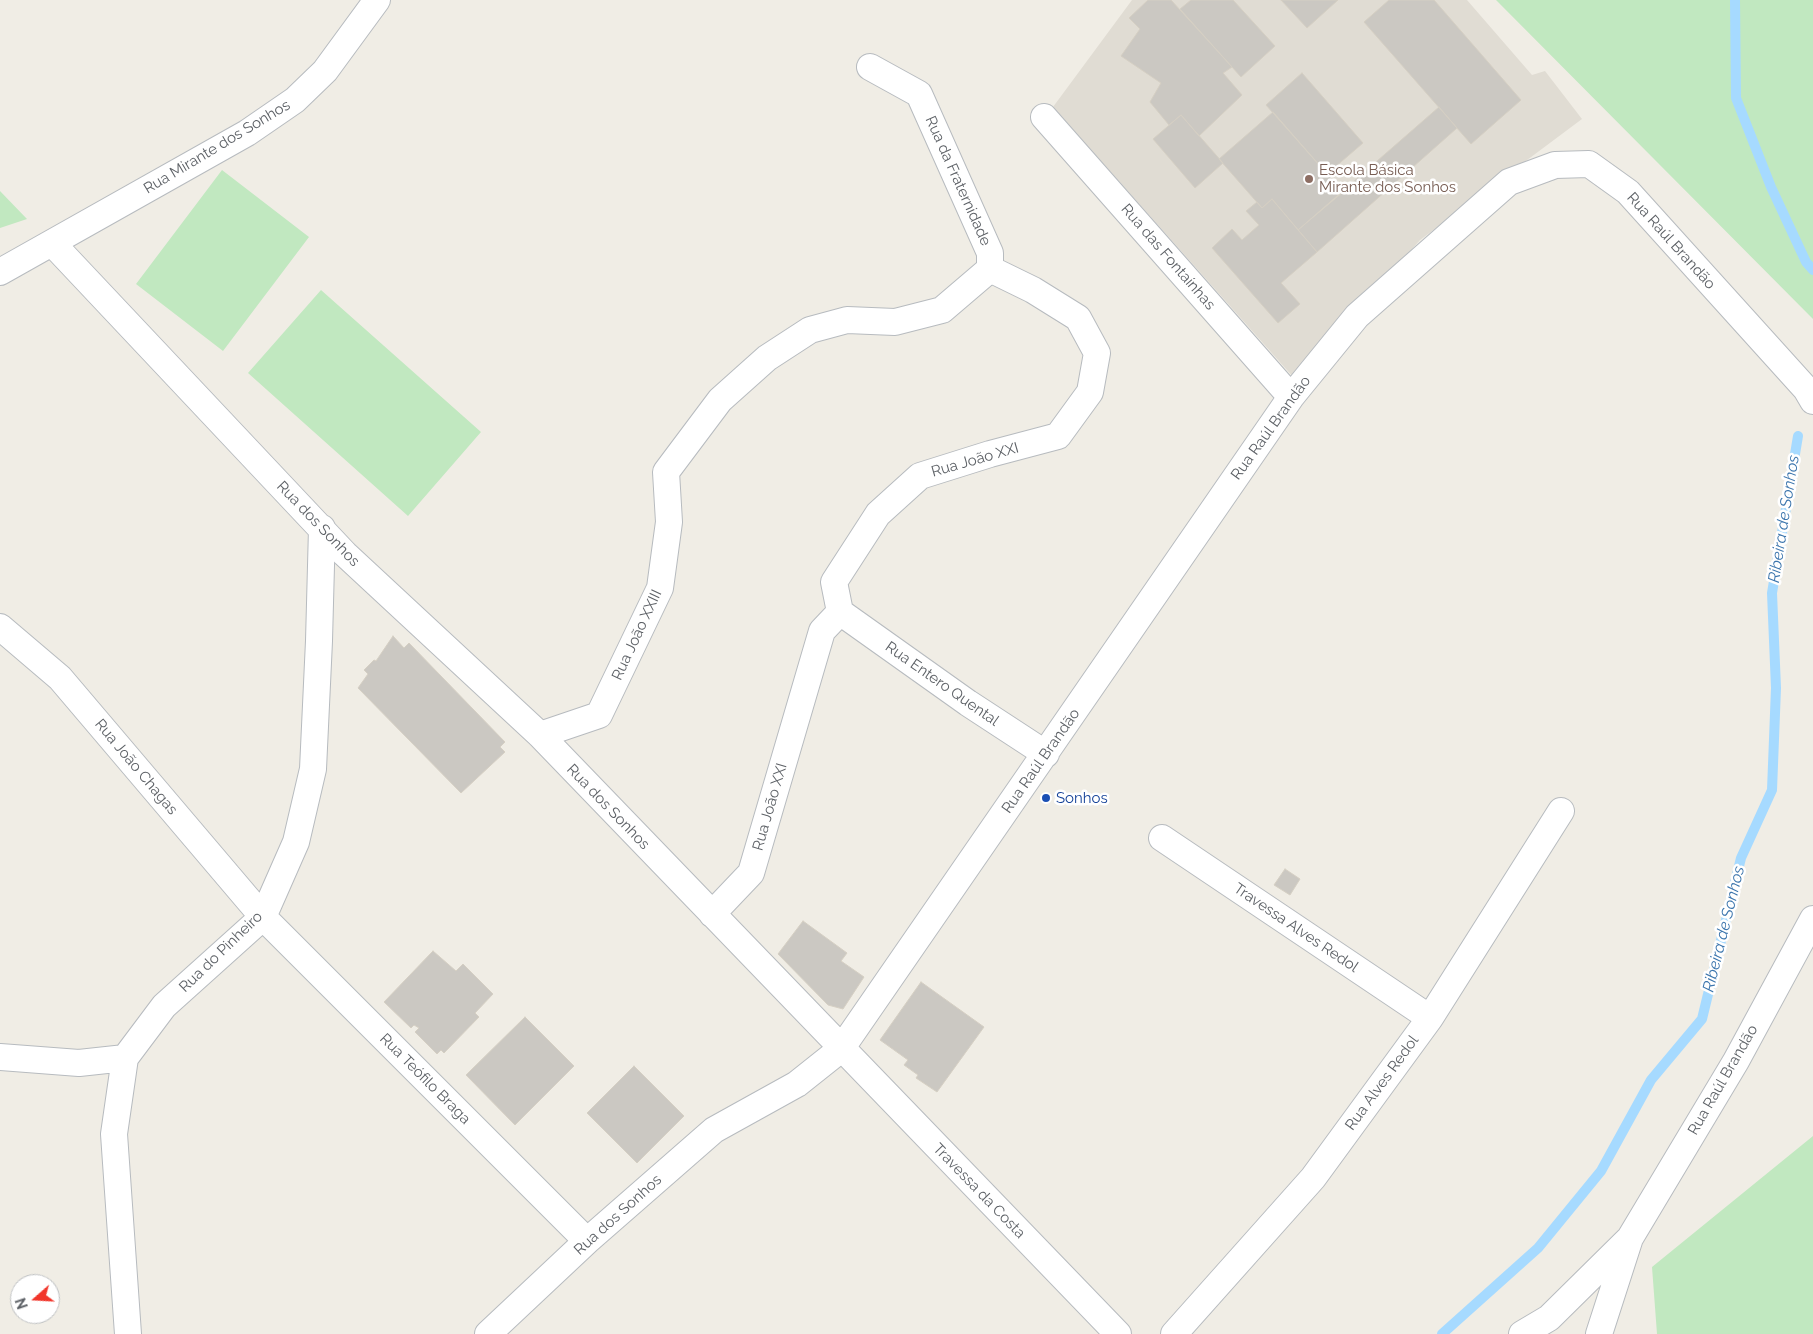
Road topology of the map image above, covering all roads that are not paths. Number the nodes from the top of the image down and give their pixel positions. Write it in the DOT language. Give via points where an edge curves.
graph roads {
  1 [pos="377,0"];
  2 [pos="870,67"];
  3 [pos="1044,117"];
  4 [pos="53,244"];
  5 [pos="990,270"];
  6 [pos="0,272"];
  7 [pos="1291,397"];
  8 [pos="1813,401"];
  9 [pos="322,528"];
  10 [pos="840,612"];
  11 [pos="0,627"];
  12 [pos="540,735"];
  13 [pos="1046,754"];
  14 [pos="1561,811"];
  15 [pos="1162,838"];
  16 [pos="712,914"];
  17 [pos="262,917"];
  18 [pos="1813,919"];
  19 [pos="1430,1018"];
  20 [pos="841,1048"];
  21 [pos="0,1057"];
  22 [pos="125,1058"];
  23 [pos="1630,1238"];
  24 [pos="587,1241"];
  25 [pos="128,1334"];
  26 [pos="488,1334"];
  27 [pos="1118,1334"];
  28 [pos="1174,1334"];
  29 [pos="1522,1334"];
  30 [pos="1599,1334"];
  1 -- 4 [label="street, Rua Mirante dos Sonhos" via="325,72 295,100 247,133"];
  2 -- 5 [label="street, Rua da Fraternidade" via="919,94 990,252"];
  3 -- 7 [label="street, Rua das Fontaínhas"];
  4 -- 6 [label="street, Rua Mirante dos Sonhos"];
  4 -- 9 [label="street, Rua dos Sonhos"];
  5 -- 10 [label="street, Rua João XXI" via="1033,290 1078,318 1097,353 1090,392 1058,436 920,476 878,514 834,582"];
  5 -- 12 [label="street, Rua João XXIII" via="942,310 895,322 846,320 810,330 767,358 720,400 666,472 668,522 660,588 599,715"];
  7 -- 8 [label="street, Rua Raúl Brandão" via="1357,316 1509,182 1555,165 1589,164 1628,192 1806,389"];
  7 -- 13 [label="street, Rua Raúl Brandão"];
  9 -- 12 [label="street, Rua dos Sonhos" via="345,554"];
  9 -- 17 [label="street, Rua do Pinheiro" via="312,770 296,842"];
  10 -- 13 [label="street, Rua Entero Quental"];
  10 -- 16 [label="street, Rua João XXI" via="822,631 751,873"];
  11 -- 17 [label="street, Rua João Chagas" via="60,678"];
  12 -- 16 [label="street, Rua dos Sonhos"];
  13 -- 20 [label="street, Rua Raúl Brandão"];
  14 -- 19 [label="street, Rua Alves Redol"];
  15 -- 19 [label="street, Travessa Alves Redol"];
  16 -- 20 [label="street, Rua dos Sonhos"];
  17 -- 22 [label="street, Rua do Pinheiro" via="164,1006"];
  17 -- 24 [label="street, Rua Teófilo Braga"];
  18 -- 23 [label="street, Rua Raúl Brandão" via="1736,1061"];
  19 -- 28 [label="street, Rua Alves Redol" via="1313,1178"];
  20 -- 24 [label="street, Rua dos Sonhos" via="797,1084 714,1130"];
  20 -- 27 [label="street, Travessa da Costa"];
  21 -- 22 [label="street" via="79,1063"];
  22 -- 25 [label="street, Rua do Pinheiro" via="114,1134"];
  23 -- 29 [label="street, Rua Raúl Brandão" via="1549,1318"];
  23 -- 30 [label="street, Rua Raúl Brandão"];
  24 -- 26 [label="street, Rua dos Sonhos"];
}
